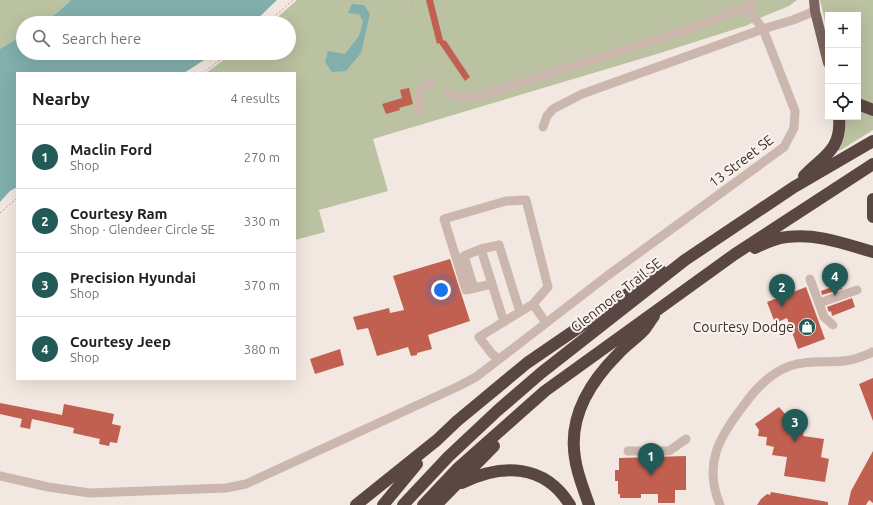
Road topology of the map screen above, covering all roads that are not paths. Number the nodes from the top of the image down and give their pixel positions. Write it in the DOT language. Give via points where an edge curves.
graph roads {
  1 [pos="754,0"];
  2 [pos="814,0"];
  3 [pos="747,9"];
  4 [pos="815,11"];
  5 [pos="763,29"];
  6 [pos="825,51"];
  7 [pos="431,83"];
  8 [pos="447,92"];
  9 [pos="861,105"];
  10 [pos="420,110"];
  11 [pos="873,110"];
  12 [pos="839,120"];
  13 [pos="544,127"];
  14 [pos="873,141"];
  15 [pos="873,164"];
  16 [pos="794,187"];
  17 [pos="873,199"];
  18 [pos="873,217"];
  19 [pos="481,250"];
  20 [pos="873,252"];
  21 [pos="735,254"];
  22 [pos="685,260"];
  23 [pos="810,279"];
  24 [pos="492,284"];
  25 [pos="474,288"];
  26 [pos="857,290"];
  27 [pos="819,303"];
  28 [pos="533,304"];
  29 [pos="658,310"];
  30 [pos="520,312"];
  31 [pos="504,322"];
  32 [pos="546,322"];
  33 [pos="832,325"];
  34 [pos="873,352"];
  35 [pos="499,359"];
  36 [pos="545,391"];
  37 [pos="437,440"];
  38 [pos="686,440"];
  39 [pos="628,451"];
  40 [pos="0,476"];
  41 [pos="454,487"];
  42 [pos="356,505"];
  43 [pos="382,505"];
  44 [pos="403,505"];
  45 [pos="423,505"];
  46 [pos="436,505"];
  47 [pos="570,505"];
  48 [pos="589,505"];
  49 [pos="720,505"];
  1 -- 3 [label="street"];
  2 -- 4 [label="main road"];
  3 -- 5 [label="street, 13 Street SE"];
  3 -- 8 [label="street" via="476,97 460,98"];
  4 -- 5 [label="street"];
  4 -- 6 [label="main road"];
  5 -- 13 [label="street" via="582,94 553,109 547,116"];
  5 -- 32 [label="street, 13 Street SE" via="795,111 794,128 784,147"];
  7 -- 10 [label="street" via="421,88 418,95"];
  9 -- 11 [label="highway"];
  12 -- 16 [label="highway" via="839,132 826,157"];
  14 -- 16 [label="highway, Glenmore Trail SE"];
  15 -- 21 [label="highway"];
  16 -- 22 [label="highway, Glenmore Trail SE"];
  17 -- 18 [label="highway"];
  19 -- 24 [label="street"];
  19 -- 25 [label="street" via="464,256"];
  19 -- 30 [label="street" via="499,245"];
  20 -- 21 [label="highway" via="815,236 788,236"];
  21 -- 29 [label="highway"];
  22 -- 37 [label="highway" via="657,272 527,363"];
  22 -- 44 [label="highway, Glenmore Trail SE" via="497,411 448,457"];
  23 -- 27 [label="street"];
  24 -- 25 [label="street"];
  24 -- 31 [label="street"];
  25 -- 28 [label="street" via="466,290 444,219 506,200 526,200 548,288"];
  26 -- 27 [label="street"];
  27 -- 33 [label="street" via="824,317"];
  28 -- 30 [label="street"];
  28 -- 32 [label="street"];
  29 -- 36 [label="highway"];
  29 -- 48 [label="highway" via="645,329 600,373 586,393 580,408 574,432 575,459"];
  30 -- 31 [label="street"];
  31 -- 35 [label="street" via="479,337"];
  32 -- 35 [label="street, 13 Street SE"];
  34 -- 49 [label="street" via="852,360 790,366 774,374 756,389 726,427 716,450 713,472"];
  35 -- 40 [label="street, 13 Street SE" via="476,377 459,386 246,484 226,488 90,493"];
  36 -- 41 [label="highway" via="536,405"];
  36 -- 45 [label="highway" via="457,469"];
  37 -- 42 [label="highway"];
  37 -- 43 [label="highway"];
  38 -- 39 [label="street" via="669,450"];
  41 -- 46 [label="highway"];
  41 -- 47 [label="highway" via="491,472 523,471 550,482"];
}
